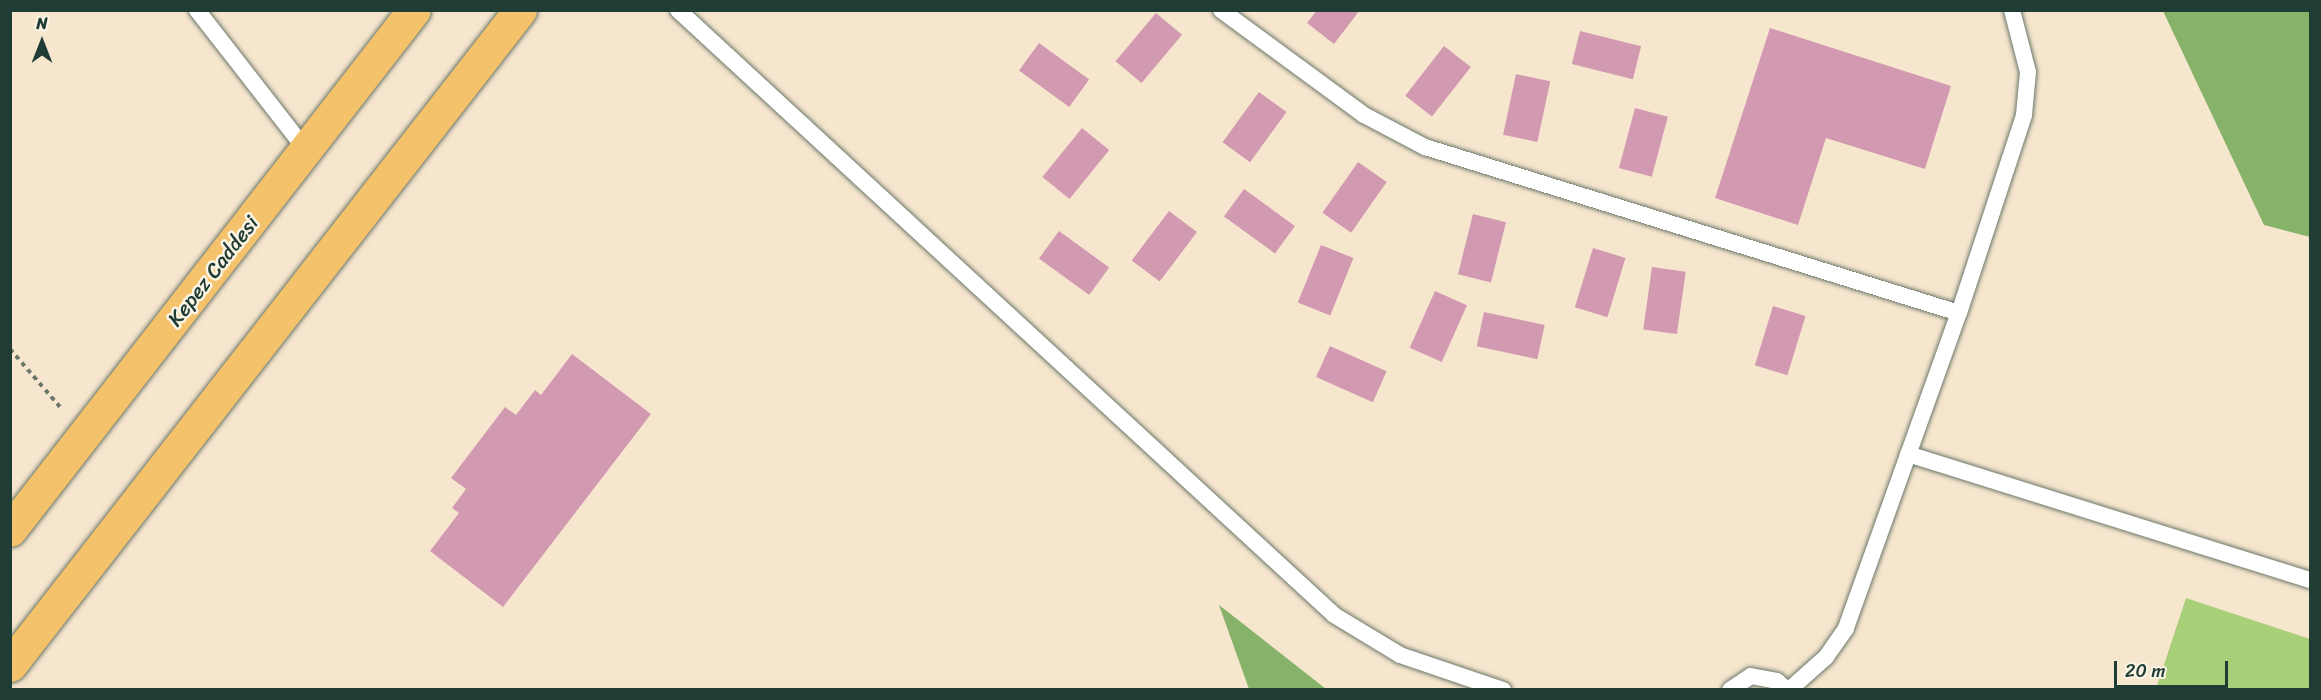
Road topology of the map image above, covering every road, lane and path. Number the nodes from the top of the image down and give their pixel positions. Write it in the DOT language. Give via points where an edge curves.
graph roads {
  1 [pos="197,10"];
  2 [pos="414,10"];
  3 [pos="520,10"];
  4 [pos="678,10"];
  5 [pos="1221,10"];
  6 [pos="2012,10"];
  7 [pos="306,150"];
  8 [pos="1959,313"];
  9 [pos="10,349"];
  10 [pos="85,435"];
  11 [pos="1908,454"];
  12 [pos="10,530"];
  13 [pos="2310,580"];
  14 [pos="10,664"];
  15 [pos="1503,690"];
  16 [pos="1730,690"];
  17 [pos="1788,690"];
  1 -- 7 [label="lane"];
  2 -- 7 [label="main road, Kepez Caddesi"];
  3 -- 14 [label="main road"];
  4 -- 15 [label="lane" via="1334,615 1400,655"];
  5 -- 8 [label="lane" via="1364,115 1425,147"];
  6 -- 8 [label="lane" via="2028,72 2024,115"];
  7 -- 10 [label="main road, Kepez Caddesi"];
  8 -- 11 [label="lane"];
  9 -- 10 [label="path"];
  10 -- 12 [label="main road, Kepez Caddesi"];
  11 -- 13 [label="lane"];
  11 -- 17 [label="lane" via="1846,628 1826,657"];
  16 -- 17 [label="lane" via="1751,676 1765,676"];
}
